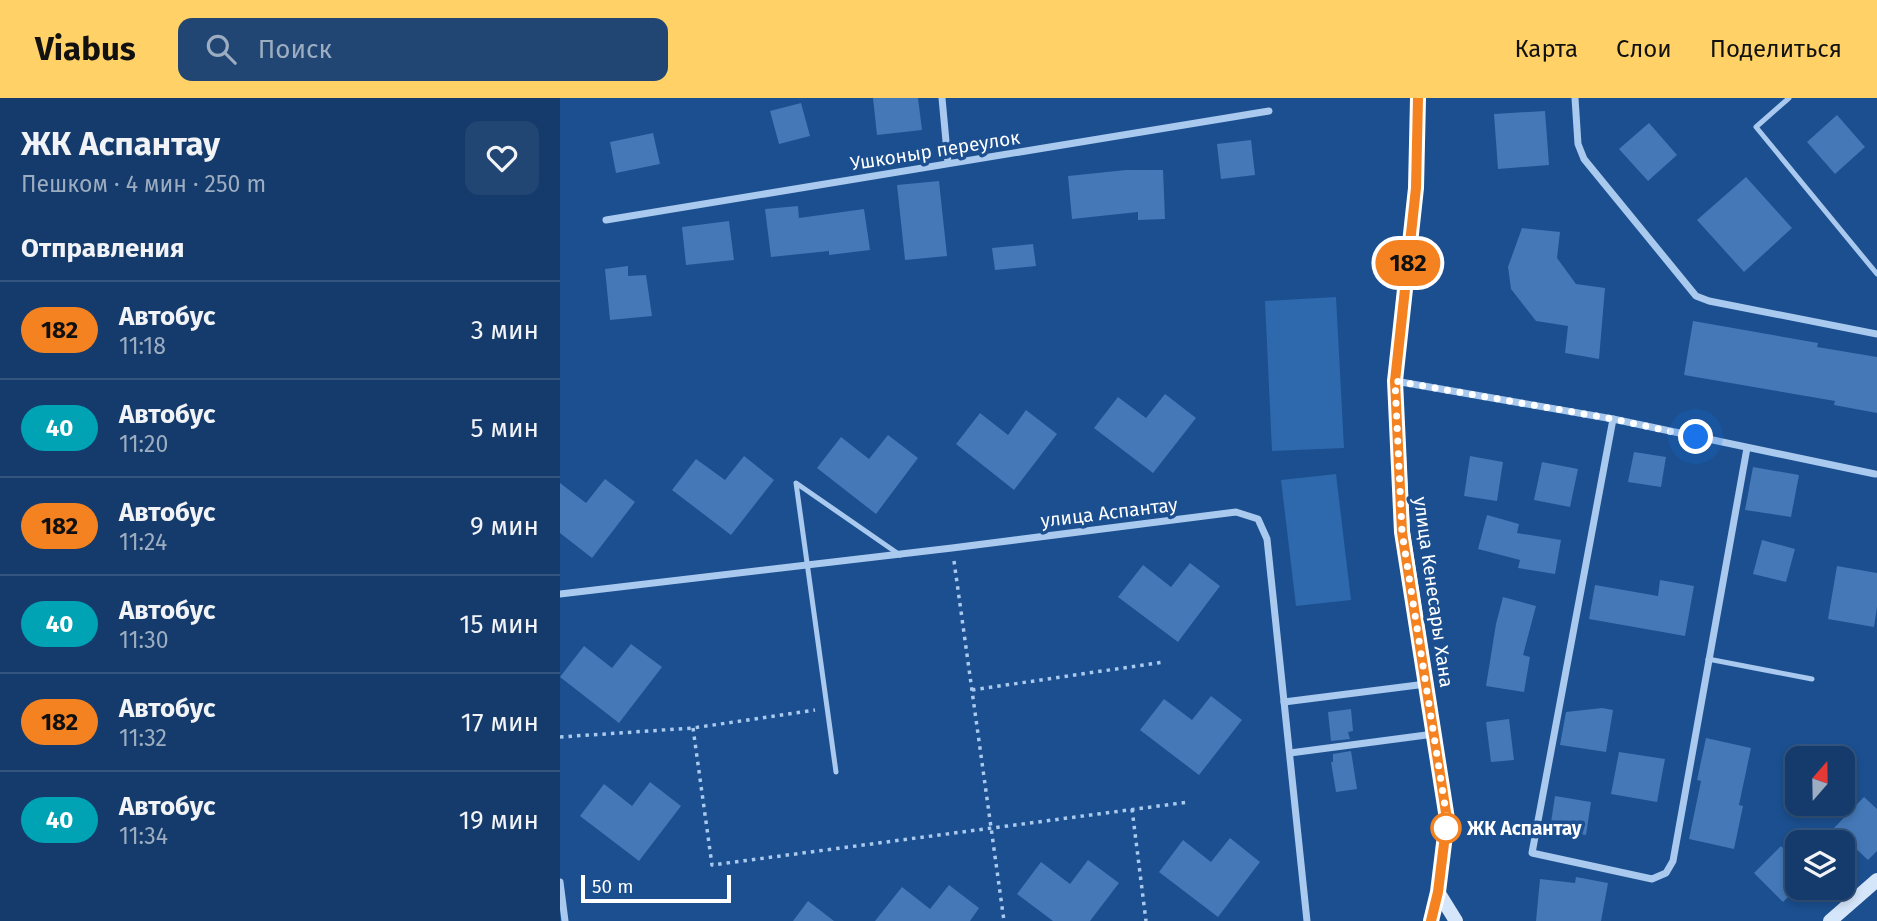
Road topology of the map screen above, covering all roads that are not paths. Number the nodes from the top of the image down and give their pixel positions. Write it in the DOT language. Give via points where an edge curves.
graph roads {
  1 [pos="942,98"];
  2 [pos="1418,98"];
  3 [pos="1575,98"];
  4 [pos="1789,98"];
  5 [pos="1269,111"];
  6 [pos="948,163"];
  7 [pos="606,220"];
  8 [pos="1877,274"];
  9 [pos="1877,334"];
  10 [pos="1395,381"];
  11 [pos="1613,419"];
  12 [pos="1747,448"];
  13 [pos="1875,474"];
  14 [pos="900,555"];
  15 [pos="808,565"];
  16 [pos="560,594"];
  17 [pos="1708,659"];
  18 [pos="1812,679"];
  19 [pos="1426,684"];
  20 [pos="1284,702"];
  21 [pos="1434,734"];
  22 [pos="1290,753"];
  23 [pos="836,772"];
  24 [pos="1877,880"];
  25 [pos="560,882"];
  26 [pos="1438,892"];
  27 [pos="565,921"];
  28 [pos="1307,921"];
  29 [pos="1431,921"];
  30 [pos="1456,921"];
  31 [pos="1830,921"];
  1 -- 6 [label="street"];
  2 -- 10 [label="street, улица Кенесары Хана" via="1416,188"];
  3 -- 9 [label="street" via="1577,144 1584,159 1696,296"];
  4 -- 8 [label="lane" via="1756,127"];
  5 -- 6 [label="street, Ушконыр переулок"];
  6 -- 7 [label="street, Ушконыр переулок"];
  10 -- 11 [label="street"];
  10 -- 19 [label="street, улица Кенесары Хана" via="1402,532"];
  11 -- 12 [label="street"];
  11 -- 17 [label="street" via="1532,853 1652,879 1666,873 1673,861"];
  12 -- 13 [label="street"];
  12 -- 17 [label="street"];
  14 -- 15 [label="street, улица Аспантау"];
  14 -- 15 [label="lane" via="796,483"];
  14 -- 20 [label="street, улица Аспантау" via="1236,512 1258,519 1267,539"];
  15 -- 16 [label="street, улица Аспантау"];
  15 -- 23 [label="lane"];
  17 -- 18 [label="lane"];
  19 -- 20 [label="street"];
  19 -- 21 [label="street, улица Кенесары Хана"];
  20 -- 22 [label="street, улица Аспантау"];
  21 -- 22 [label="street"];
  21 -- 26 [label="street, улица Кенесары Хана" via="1447,819"];
  22 -- 28 [label="street, улица Аспантау"];
  24 -- 31 [label="street"];
  25 -- 27 [label="street"];
  26 -- 29 [label="street, улица Кенесары Хана"];
  26 -- 30 [label="street"];
}
